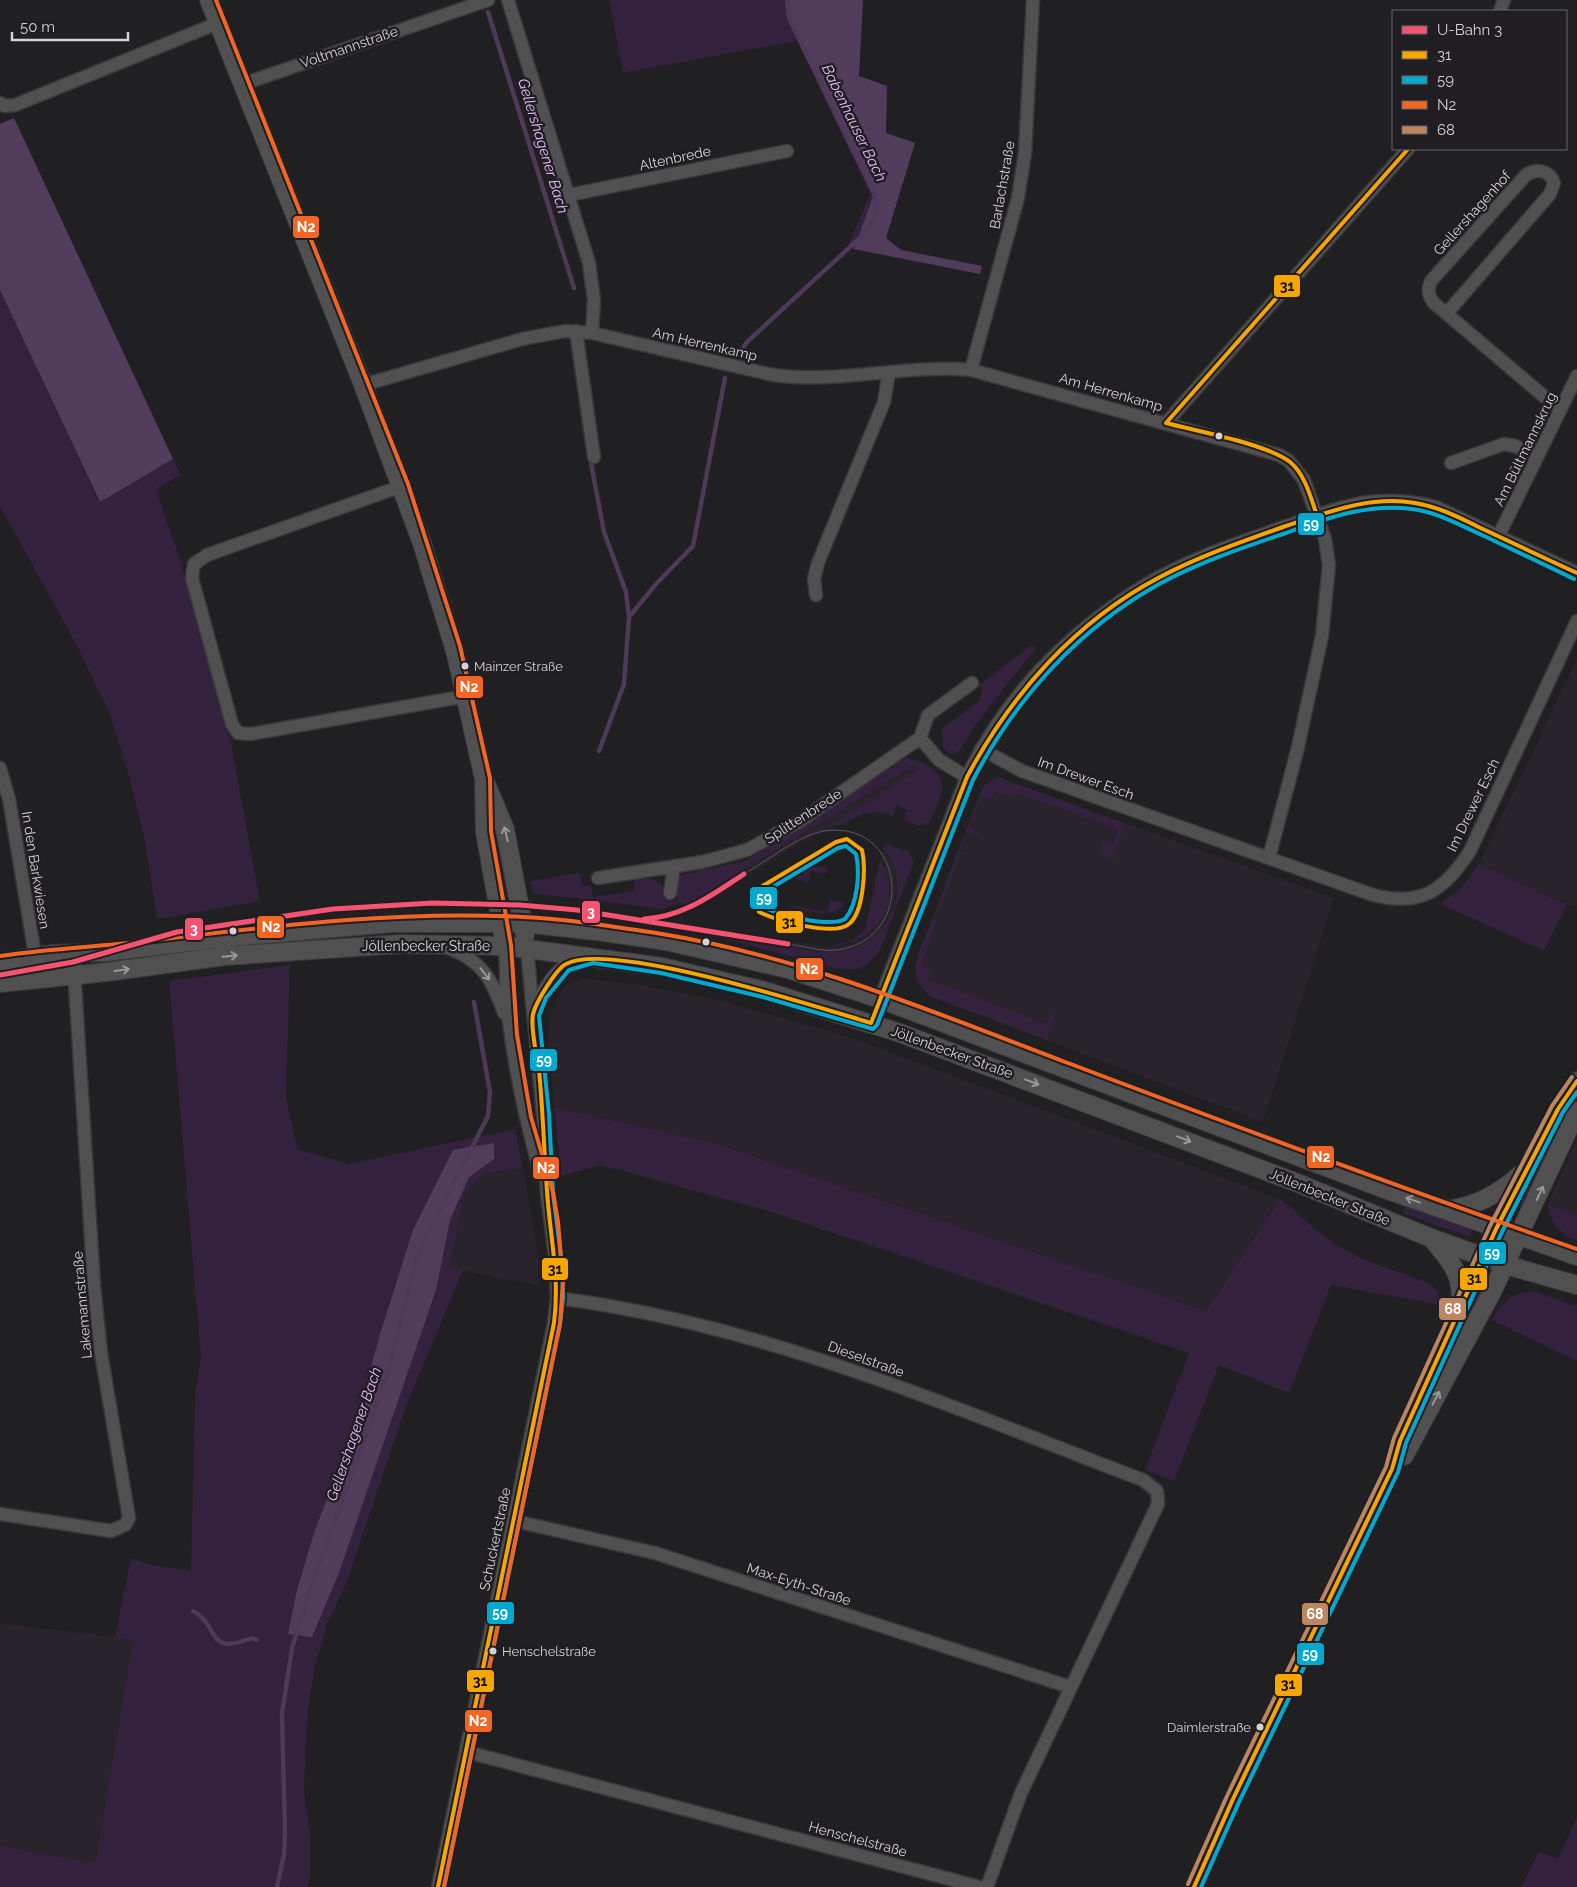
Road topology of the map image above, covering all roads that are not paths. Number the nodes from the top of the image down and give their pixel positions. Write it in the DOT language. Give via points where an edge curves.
graph roads {
  1 [pos="209,0"];
  2 [pos="488,0"];
  3 [pos="508,0"];
  4 [pos="1032,0"];
  5 [pos="455,5"];
  6 [pos="218,23"];
  7 [pos="243,84"];
  8 [pos="0,103"];
  9 [pos="1407,150"];
  10 [pos="787,151"];
  11 [pos="569,195"];
  12 [pos="1447,313"];
  13 [pos="576,331"];
  14 [pos="592,333"];
  15 [pos="971,370"];
  16 [pos="889,372"];
  17 [pos="1577,376"];
  18 [pos="363,385"];
  19 [pos="1560,410"];
  20 [pos="1166,423"];
  21 [pos="594,457"];
  22 [pos="1537,457"];
  23 [pos="1451,463"];
  24 [pos="402,486"];
  25 [pos="1317,516"];
  26 [pos="1499,535"];
  27 [pos="1577,572"];
  28 [pos="816,594"];
  29 [pos="1577,620"];
  30 [pos="972,683"];
  31 [pos="466,696"];
  32 [pos="920,738"];
  33 [pos="981,749"];
  34 [pos="0,768"];
  35 [pos="967,777"];
  36 [pos="484,779"];
  37 [pos="1269,858"];
  38 [pos="674,866"];
  39 [pos="598,878"];
  40 [pos="670,893"];
  41 [pos="501,922"];
  42 [pos="523,923"];
  43 [pos="429,944"];
  44 [pos="505,946"];
  45 [pos="527,949"];
  46 [pos="72,952"];
  47 [pos="593,956"];
  48 [pos="35,957"];
  49 [pos="0,962"];
  50 [pos="74,976"];
  51 [pos="39,979"];
  52 [pos="0,983"];
  53 [pos="880,999"];
  54 [pos="533,1016"];
  55 [pos="872,1023"];
  56 [pos="512,1036"];
  57 [pos="1577,1081"];
  58 [pos="1577,1111"];
  59 [pos="1526,1170"];
  60 [pos="547,1194"];
  61 [pos="1444,1210"];
  62 [pos="1496,1229"];
  63 [pos="1520,1237"];
  64 [pos="1432,1238"];
  65 [pos="1577,1256"];
  66 [pos="1483,1257"];
  67 [pos="1506,1265"];
  68 [pos="1577,1285"];
  69 [pos="557,1298"];
  70 [pos="1460,1306"];
  71 [pos="1392,1470"];
  72 [pos="0,1514"];
  73 [pos="514,1520"];
  74 [pos="1070,1686"];
  75 [pos="467,1752"];
  76 [pos="438,1887"];
  77 [pos="980,1887"];
  78 [pos="987,1887"];
  79 [pos="1194,1887"];
  1 -- 6 [label="main road"];
  2 -- 5 [label="street"];
  3 -- 11 [label="street"];
  4 -- 15 [label="street, Barlachstraße" via="1025,153 1018,198"];
  5 -- 7 [label="street, Voltmannstraße"];
  6 -- 7 [label="main road"];
  6 -- 8 [label="street" via="15,105"];
  7 -- 18 [label="main road"];
  9 -- 20 [label="street"];
  10 -- 11 [label="street, Altenbrede"];
  11 -- 14 [label="street" via="592,281"];
  12 -- 12 [label="street, Gellershagenhof" via="1550,194 1554,183 1548,174 1533,170 1526,175 1431,281 1427,289 1429,296"];
  12 -- 19 [label="street, Gellershagenhof"];
  13 -- 14 [label="street, Am Herrenkamp"];
  13 -- 18 [label="street, Am Herrenkamp" via="541,334"];
  13 -- 21 [label="street"];
  14 -- 16 [label="street, Am Herrenkamp" via="773,375 823,378"];
  15 -- 16 [label="street, Am Herrenkamp" via="950,368"];
  15 -- 20 [label="street, Am Herrenkamp"];
  16 -- 28 [label="street" via="884,402 818,563 814,579"];
  17 -- 19 [label="street, Am Bültmannskrug"];
  18 -- 24 [label="main road"];
  19 -- 22 [label="street, Am Bültmannskrug"];
  20 -- 25 [label="street, Am Herrenkamp" via="1268,451 1289,461 1304,480"];
  22 -- 23 [label="street" via="1504,444"];
  22 -- 26 [label="street, Am Bültmannskrug"];
  24 -- 31 [label="main road" via="440,599"];
  24 -- 31 [label="street" via="207,555 194,564 192,578 232,724 238,733 251,734"];
  25 -- 26 [label="street" via="1349,505 1380,499 1396,500 1436,507"];
  25 -- 33 [label="street" via="1210,554 1164,575 1117,604 1070,640 1030,682"];
  25 -- 37 [label="street" via="1329,565 1322,636"];
  26 -- 27 [label="street"];
  29 -- 37 [label="street, Im Drewer Esch" via="1470,851 1444,884 1411,900 1392,900"];
  30 -- 32 [label="street" via="928,715"];
  31 -- 36 [label="main road"];
  32 -- 35 [label="street" via="939,760"];
  32 -- 38 [label="street, Splittenbrede" via="800,821 758,845 724,858"];
  33 -- 35 [label="street"];
  33 -- 37 [label="street, Im Drewer Esch" via="1022,771"];
  34 -- 48 [label="street, In den Barkwiesen" via="9,799"];
  35 -- 53 [label="street"];
  36 -- 41 [label="main road" via="485,832"];
  42 -- 36 [label="main road, one-way" via="505,828"];
  38 -- 39 [label="street, Splittenbrede"];
  38 -- 40 [label="street"];
  41 -- 42 [label="main road, Jöllenbecker Straße"];
  41 -- 44 [label="main road"];
  41 -- 46 [label="main road, Jöllenbecker Straße" via="376,924 104,952"];
  42 -- 45 [label="main road"];
  42 -- 53 [label="main road, Jöllenbecker Straße" via="624,934 706,949 788,969"];
  43 -- 44 [label="main road, Jöllenbecker Straße"];
  50 -- 43 [label="main road, Jöllenbecker Straße, one-way" via="266,952"];
  43 -- 56 [label="street, Schuckertstraße, one-way" via="460,952 482,968 495,990"];
  44 -- 45 [label="main road, Jöllenbecker Straße"];
  44 -- 56 [label="street, Schuckertstraße"];
  45 -- 47 [label="main road, Jöllenbecker Straße"];
  45 -- 54 [label="street, Schuckertstraße"];
  46 -- 48 [label="main road, Jöllenbecker Straße"];
  46 -- 50 [label="street, Lakemannstraße"];
  47 -- 54 [label="street, Schuckertstraße" via="566,964 540,995"];
  47 -- 55 [label="main road, Jöllenbecker Straße" via="730,982"];
  48 -- 49 [label="main road, Jöllenbecker Straße"];
  48 -- 51 [label="street, In den Barkwiesen"];
  50 -- 51 [label="main road, Jöllenbecker Straße"];
  50 -- 72 [label="street, Lakemannstraße" via="94,1286 101,1353 128,1518 125,1525 111,1531"];
  51 -- 52 [label="main road, Jöllenbecker Straße"];
  53 -- 55 [label="main road"];
  61 -- 53 [label="main road, Jöllenbecker Straße, one-way"];
  54 -- 60 [label="street, Schuckertstraße"];
  55 -- 64 [label="main road, Jöllenbecker Straße, one-way" via="1212,1150"];
  56 -- 60 [label="street, Schuckertstraße" via="525,1118"];
  57 -- 59 [label="main road"];
  63 -- 58 [label="main road, one-way"];
  59 -- 61 [label="main road" via="1488,1198 1460,1209"];
  59 -- 62 [label="main road"];
  60 -- 69 [label="street, Schuckertstraße"];
  61 -- 62 [label="main road, Jöllenbecker Straße"];
  62 -- 63 [label="main road, Jöllenbecker Straße"];
  62 -- 66 [label="main road"];
  63 -- 65 [label="main road, Jöllenbecker Straße"];
  63 -- 67 [label="main road"];
  64 -- 66 [label="main road, Jöllenbecker Straße"];
  64 -- 70 [label="main road" via="1461,1281"];
  66 -- 67 [label="main road, Jöllenbecker Straße"];
  66 -- 70 [label="main road"];
  67 -- 68 [label="main road, Jöllenbecker Straße"];
  71 -- 67 [label="main road, one-way" via="1411,1446"];
  69 -- 73 [label="street, Schuckertstraße"];
  69 -- 74 [label="street, Dieselstraße" via="664,1316 785,1347 866,1374 1154,1486 1159,1496 1158,1504"];
  70 -- 71 [label="main road" via="1400,1441"];
  71 -- 79 [label="main road" via="1232,1799"];
  73 -- 74 [label="street, Max-Eyth-Straße" via="655,1553"];
  73 -- 75 [label="street, Schuckertstraße"];
  74 -- 78 [label="street" via="1021,1793"];
  75 -- 76 [label="street, Schuckertstraße"];
  75 -- 77 [label="street, Henschelstraße"];
}
